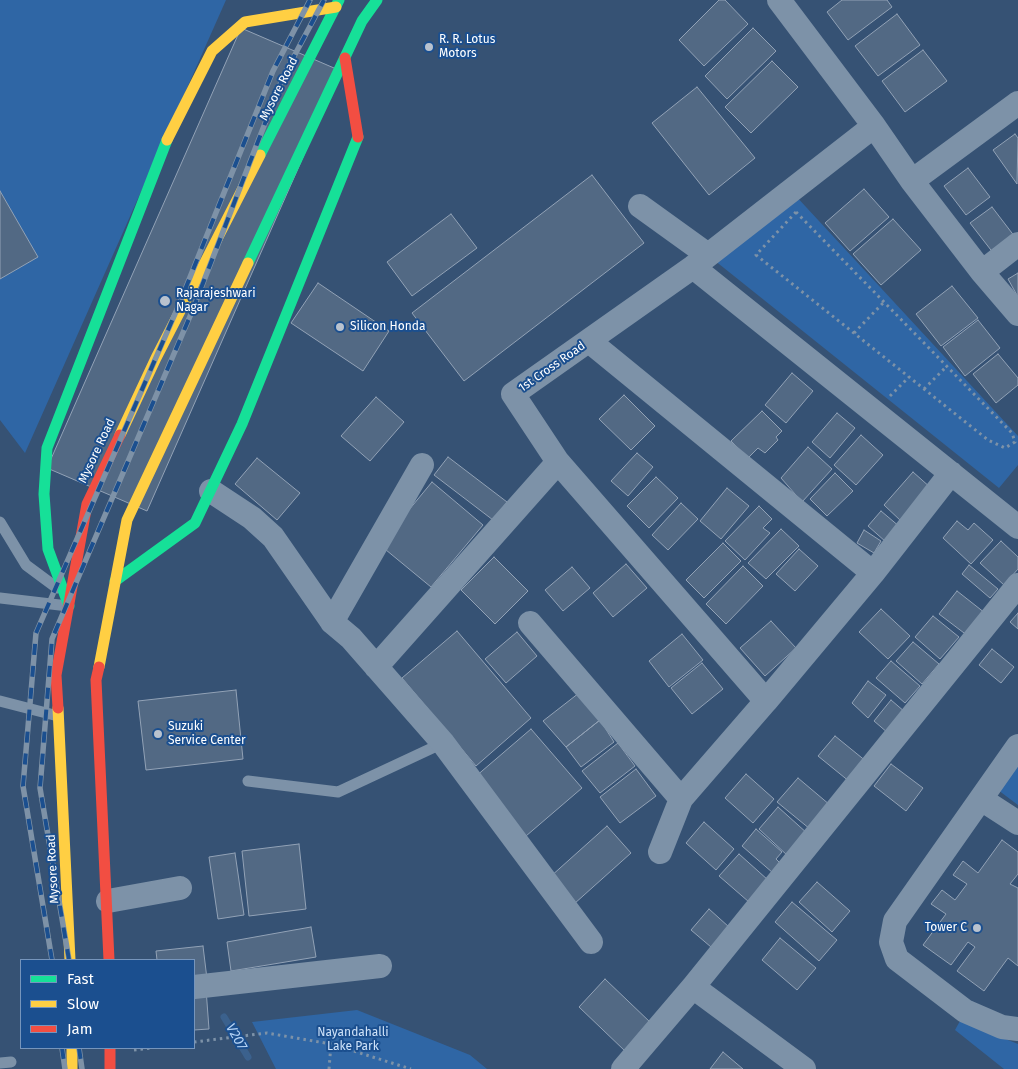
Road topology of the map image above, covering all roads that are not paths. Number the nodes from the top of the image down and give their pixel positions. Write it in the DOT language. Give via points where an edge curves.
graph roads {
  1 [pos="377,0"];
  2 [pos="778,0"];
  3 [pos="338,4"];
  4 [pos="345,58"];
  5 [pos="1018,103"];
  6 [pos="874,126"];
  7 [pos="912,181"];
  8 [pos="640,206"];
  9 [pos="1018,244"];
  10 [pos="700,261"];
  11 [pos="982,272"];
  12 [pos="1018,314"];
  13 [pos="589,341"];
  14 [pos="558,462"];
  15 [pos="422,465"];
  16 [pos="951,473"];
  17 [pos="210,491"];
  18 [pos="0,522"];
  19 [pos="1018,527"];
  20 [pos="873,573"];
  21 [pos="115,582"];
  22 [pos="1018,585"];
  23 [pos="64,594"];
  24 [pos="0,598"];
  25 [pos="69,606"];
  26 [pos="332,622"];
  27 [pos="530,623"];
  28 [pos="376,667"];
  29 [pos="0,701"];
  30 [pos="766,701"];
  31 [pos="58,716"];
  32 [pos="443,743"];
  33 [pos="1018,746"];
  34 [pos="248,781"];
  35 [pos="681,799"];
  36 [pos="981,799"];
  37 [pos="1018,823"];
  38 [pos="660,852"];
  39 [pos="180,888"];
  40 [pos="108,901"];
  41 [pos="591,942"];
  42 [pos="70,959"];
  43 [pos="109,959"];
  44 [pos="380,966"];
  45 [pos="195,987"];
  46 [pos="693,987"];
  47 [pos="1018,1029"];
  48 [pos="72,1049"];
  49 [pos="110,1049"];
  50 [pos="72,1069"];
  51 [pos="110,1069"];
  52 [pos="623,1069"];
  53 [pos="804,1069"];
  1 -- 4 [label="main road" via="362,21"];
  2 -- 6 [label="street"];
  3 -- 23 [label="main road" via="245,22 212,52 172,129 47,448 44,494 48,549"];
  3 -- 25 [label="main road, Mysore Road" via="156,358 87,504"];
  4 -- 17 [label="main road" via="358,138 242,424"];
  4 -- 21 [label="main road" via="127,520"];
  5 -- 7 [label="street"];
  6 -- 7 [label="street"];
  6 -- 10 [label="street, 1st Cross Road"];
  7 -- 11 [label="street"];
  8 -- 10 [label="street"];
  9 -- 11 [label="street"];
  10 -- 13 [label="street, 1st Cross Road"];
  10 -- 16 [label="street"];
  11 -- 12 [label="street"];
  13 -- 14 [label="street, 1st Cross Road" via="513,394"];
  13 -- 20 [label="street"];
  14 -- 28 [label="street"];
  14 -- 30 [label="street"];
  15 -- 26 [label="street"];
  16 -- 19 [label="street"];
  16 -- 20 [label="street"];
  17 -- 21 [label="main road" via="195,523"];
  17 -- 26 [label="street" via="252,518 273,537"];
  18 -- 23 [label="lane" via="26,565"];
  20 -- 30 [label="street"];
  21 -- 40 [label="main road" via="96,680"];
  22 -- 46 [label="street"];
  23 -- 25 [label="main road"];
  24 -- 25 [label="lane"];
  25 -- 31 [label="main road, Mysore Road" via="56,675"];
  26 -- 28 [label="street"];
  27 -- 35 [label="street"];
  28 -- 32 [label="street"];
  29 -- 31 [label="lane"];
  30 -- 35 [label="street"];
  31 -- 42 [label="main road, Mysore Road"];
  32 -- 34 [label="lane" via="338,792"];
  32 -- 41 [label="street"];
  33 -- 36 [label="street"];
  35 -- 38 [label="street"];
  36 -- 37 [label="street"];
  36 -- 47 [label="street" via="895,921 891,942 898,959 965,1011 1002,1027"];
  39 -- 40 [label="street"];
  40 -- 43 [label="main road"];
  44 -- 45 [label="street"];
  46 -- 52 [label="street"];
  46 -- 53 [label="street"];
  48 -- 50 [label="main road"];
  49 -- 51 [label="main road"];
}
